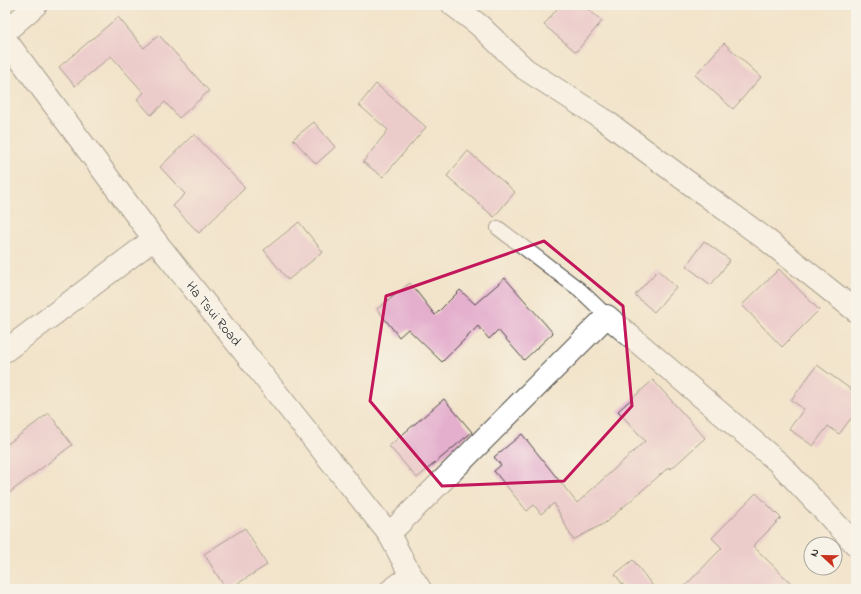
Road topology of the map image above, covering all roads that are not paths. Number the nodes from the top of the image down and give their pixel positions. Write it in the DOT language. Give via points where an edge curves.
graph roads {
  1 [pos="36,5"];
  2 [pos="453,5"];
  3 [pos="5,32"];
  4 [pos="5,39"];
  5 [pos="498,228"];
  6 [pos="154,239"];
  7 [pos="856,312"];
  8 [pos="607,316"];
  9 [pos="5,351"];
  10 [pos="389,534"];
  11 [pos="856,546"];
  12 [pos="415,581"];
  13 [pos="386,589"];
  1 -- 3 [label="street"];
  2 -- 7 [label="street" via="479,25 525,69 603,119 692,184"];
  4 -- 6 [label="street, Ha Tsui Road"];
  5 -- 8 [label="lane" via="580,290"];
  6 -- 9 [label="street"];
  6 -- 10 [label="street, Ha Tsui Road"];
  8 -- 10 [label="street"];
  8 -- 11 [label="street" via="780,463"];
  10 -- 12 [label="street, Ha Tsui Road"];
  12 -- 13 [label="lane"];
}
